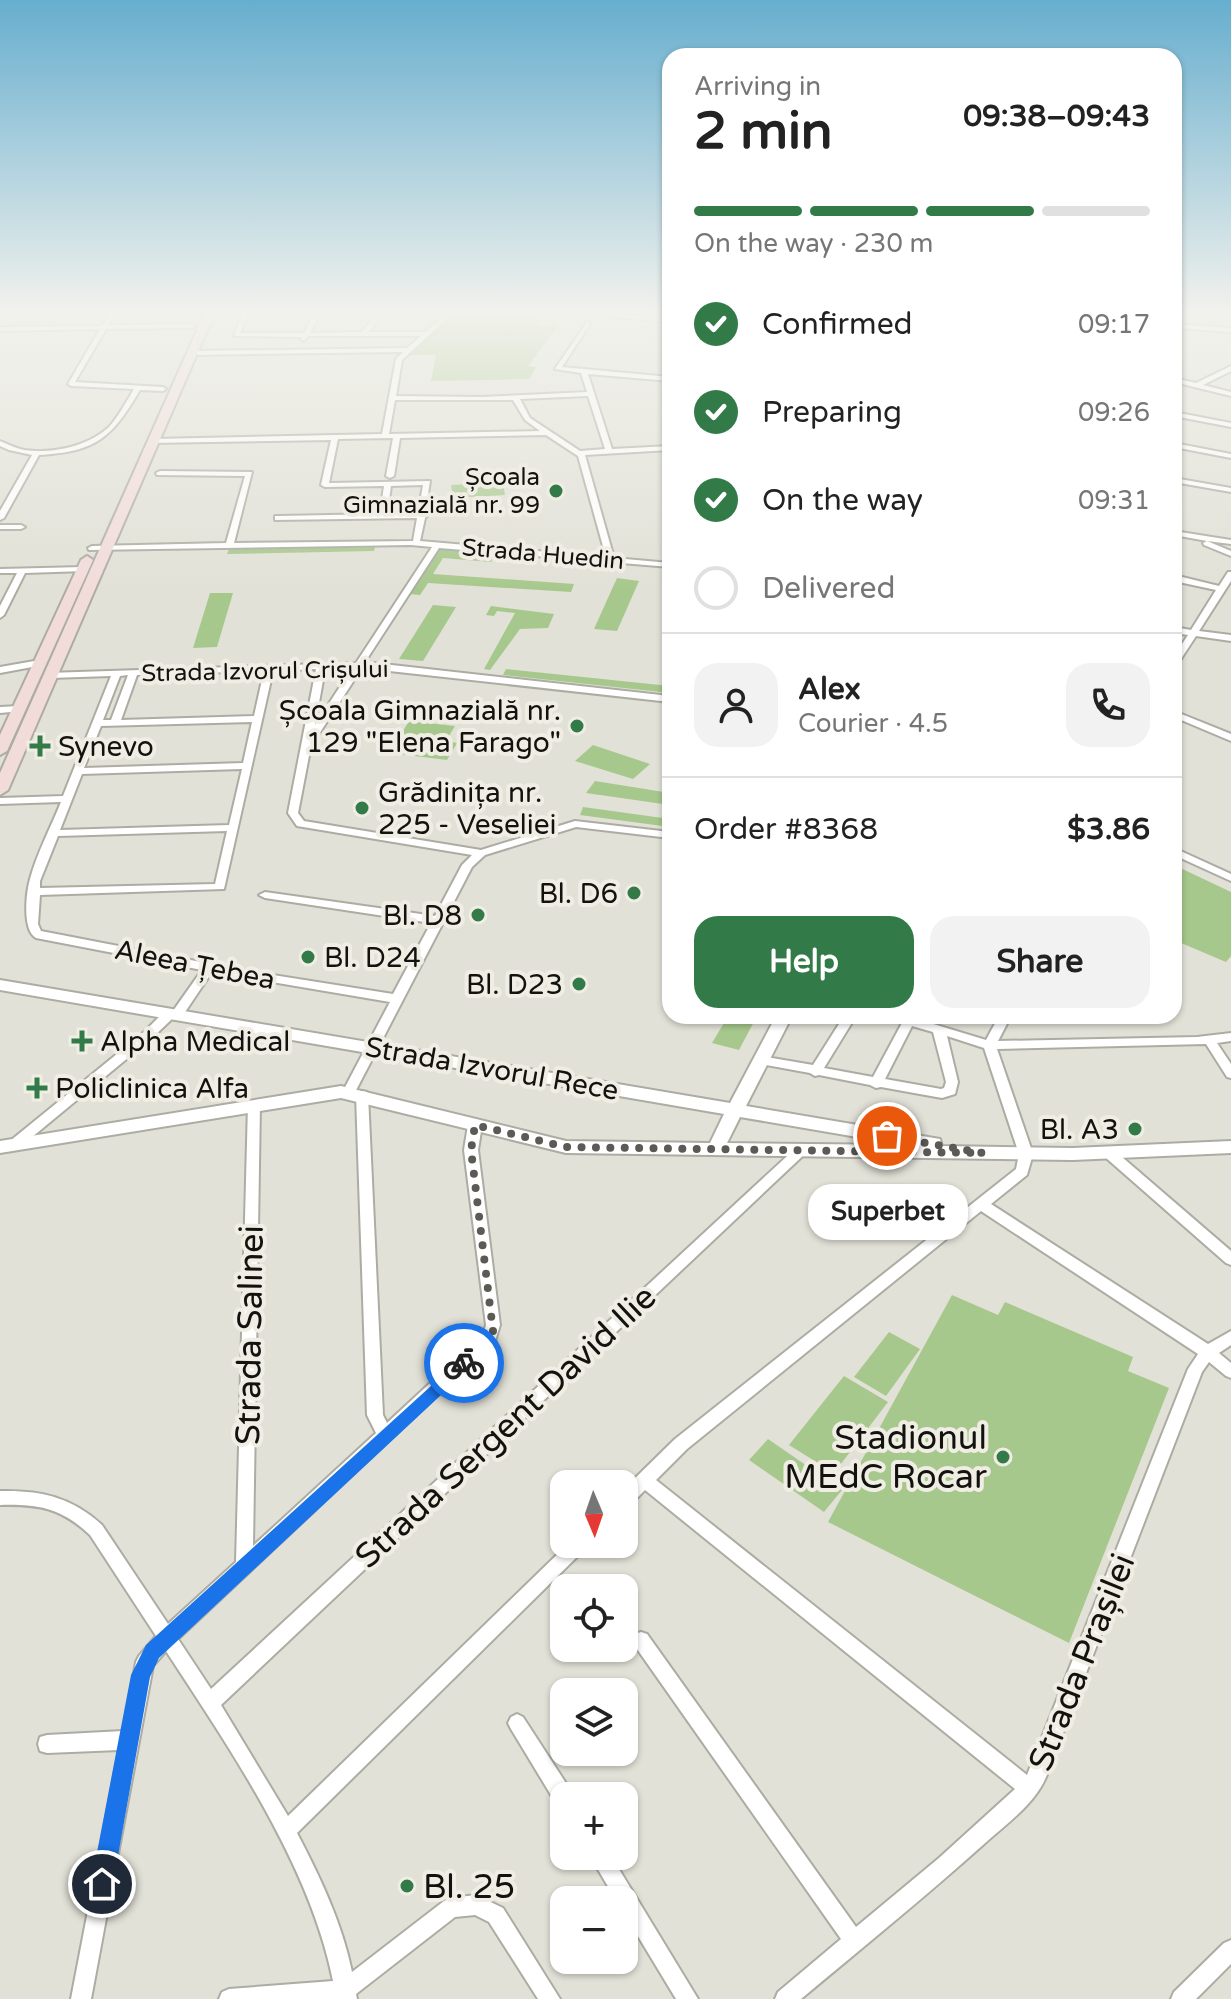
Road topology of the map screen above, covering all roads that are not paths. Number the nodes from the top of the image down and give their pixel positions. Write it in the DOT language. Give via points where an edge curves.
graph roads {
  1 [pos="128,403"];
  2 [pos="157,403"];
  3 [pos="170,403"];
  4 [pos="391,403"];
  5 [pos="518,403"];
  6 [pos="593,403"];
  7 [pos="1231,413"];
  8 [pos="1182,416"];
  9 [pos="1226,424"];
  10 [pos="546,433"];
  11 [pos="385,436"];
  12 [pos="397,436"];
  13 [pos="335,437"];
  14 [pos="153,441"];
  15 [pos="0,443"];
  16 [pos="1182,447"];
  17 [pos="662,448"];
  18 [pos="609,451"];
  19 [pos="37,452"];
  20 [pos="580,453"];
  21 [pos="1231,456"];
  22 [pos="160,473"];
  23 [pos="389,480"];
  24 [pos="1182,481"];
  25 [pos="1231,490"];
  26 [pos="423,516"];
  27 [pos="383,517"];
  28 [pos="0,518"];
  29 [pos="278,518"];
  30 [pos="0,527"];
  31 [pos="21,527"];
  32 [pos="1182,535"];
  33 [pos="1193,537"];
  34 [pos="1231,542"];
  35 [pos="416,544"];
  36 [pos="437,545"];
  37 [pos="229,546"];
  38 [pos="99,548"];
  39 [pos="1231,554"];
  40 [pos="611,560"];
  41 [pos="662,564"];
  42 [pos="83,569"];
  43 [pos="0,571"];
  44 [pos="22,571"];
  45 [pos="1231,574"];
  46 [pos="1182,580"];
  47 [pos="1222,589"];
  48 [pos="0,615"];
  49 [pos="1182,631"];
  50 [pos="1194,633"];
  51 [pos="1231,638"];
  52 [pos="1182,651"];
  53 [pos="40,663"];
  54 [pos="359,665"];
  55 [pos="321,668"];
  56 [pos="0,670"];
  57 [pos="269,670"];
  58 [pos="133,673"];
  59 [pos="116,674"];
  60 [pos="50,675"];
  61 [pos="662,698"];
  62 [pos="19,709"];
  63 [pos="0,710"];
  64 [pos="1182,717"];
  65 [pos="258,719"];
  66 [pos="97,723"];
  67 [pos="115,723"];
  68 [pos="1231,738"];
  69 [pos="308,744"];
  70 [pos="0,751"];
  71 [pos="248,766"];
  72 [pos="78,771"];
  73 [pos="0,790"];
  74 [pos="67,799"];
  75 [pos="0,801"];
  76 [pos="234,828"];
  77 [pos="54,833"];
  78 [pos="662,834"];
  79 [pos="481,853"];
  80 [pos="1182,854"];
  81 [pos="1229,874"];
  82 [pos="33,892"];
  83 [pos="265,895"];
  84 [pos="437,920"];
  85 [pos="211,965"];
  86 [pos="0,985"];
  87 [pos="397,999"];
  88 [pos="173,1014"];
  89 [pos="780,1024"];
  90 [pos="845,1024"];
  91 [pos="907,1024"];
  92 [pos="918,1024"];
  93 [pos="1001,1024"];
  94 [pos="939,1031"];
  95 [pos="1231,1037"];
  96 [pos="1210,1041"];
  97 [pos="989,1045"];
  98 [pos="372,1048"];
  99 [pos="761,1060"];
  100 [pos="815,1072"];
  101 [pos="1231,1074"];
  102 [pos="876,1084"];
  103 [pos="355,1094"];
  104 [pos="254,1104"];
  105 [pos="736,1109"];
  106 [pos="475,1125"];
  107 [pos="8,1146"];
  108 [pos="1231,1147"];
  109 [pos="715,1149"];
  110 [pos="802,1150"];
  111 [pos="983,1153"];
  112 [pos="1026,1154"];
  113 [pos="1110,1154"];
  114 [pos="982,1205"];
  115 [pos="1231,1259"];
  116 [pos="1231,1337"];
  117 [pos="1208,1352"];
  118 [pos="1231,1372"];
  119 [pos="385,1436"];
  120 [pos="644,1480"];
  121 [pos="638,1486"];
  122 [pos="0,1498"];
  123 [pos="565,1558"];
  124 [pos="244,1565"];
  125 [pos="167,1637"];
  126 [pos="641,1640"];
  127 [pos="210,1703"];
  128 [pos="517,1723"];
  129 [pos="128,1740"];
  130 [pos="47,1744"];
  131 [pos="554,1782"];
  132 [pos="1029,1788"];
  133 [pos="287,1830"];
  134 [pos="609,1870"];
  135 [pos="854,1941"];
  136 [pos="1231,1950"];
  137 [pos="346,1994"];
  138 [pos="81,1999"];
  139 [pos="229,1999"];
  140 [pos="550,1999"];
  141 [pos="688,1999"];
  142 [pos="785,1999"];
  143 [pos="1181,1999"];
  1 -- 19 [label="street" via="96,440"];
  2 -- 38 [label="main road"];
  3 -- 14 [label="main road"];
  4 -- 11 [label="street"];
  5 -- 10 [label="street" via="525,417"];
  6 -- 18 [label="street"];
  7 -- 9 [label="street"];
  8 -- 9 [label="street"];
  10 -- 12 [label="street"];
  10 -- 20 [label="street"];
  11 -- 12 [label="street"];
  11 -- 13 [label="street"];
  12 -- 23 [label="street"];
  13 -- 14 [label="street"];
  13 -- 23 [label="street" via="325,485"];
  14 -- 38 [label="main road"];
  15 -- 19 [label="street"];
  16 -- 21 [label="street"];
  17 -- 18 [label="street"];
  18 -- 20 [label="street"];
  19 -- 28 [label="street"];
  20 -- 40 [label="street"];
  22 -- 37 [label="street" via="250,476"];
  23 -- 26 [label="street" via="427,483"];
  23 -- 27 [label="street"];
  24 -- 25 [label="street"];
  26 -- 27 [label="street"];
  26 -- 35 [label="street"];
  27 -- 29 [label="street"];
  30 -- 31 [label="street"];
  32 -- 33 [label="street"];
  33 -- 34 [label="street"];
  33 -- 39 [label="street"];
  35 -- 36 [label="street, Strada Huedin"];
  35 -- 37 [label="street, Strada Huedin"];
  36 -- 40 [label="street, Strada Huedin"];
  36 -- 54 [label="street"];
  37 -- 38 [label="street, Strada Huedin"];
  38 -- 42 [label="main road"];
  38 -- 60 [label="main road"];
  40 -- 41 [label="street, Strada Huedin"];
  42 -- 44 [label="street"];
  42 -- 53 [label="main road"];
  43 -- 44 [label="street"];
  44 -- 48 [label="street"];
  45 -- 47 [label="street"];
  46 -- 47 [label="street"];
  47 -- 50 [label="street"];
  49 -- 50 [label="street"];
  50 -- 51 [label="street"];
  50 -- 52 [label="street"];
  53 -- 56 [label="street"];
  53 -- 62 [label="main road"];
  54 -- 55 [label="street, Strada Izvorul Crișului"];
  54 -- 61 [label="street, Strada Izvorul Crișului"];
  54 -- 69 [label="street"];
  55 -- 57 [label="street, Strada Izvorul Crișului"];
  55 -- 69 [label="street"];
  57 -- 58 [label="street, Strada Izvorul Crișului"];
  57 -- 65 [label="street"];
  58 -- 59 [label="street, Strada Izvorul Crișului"];
  58 -- 67 [label="street"];
  59 -- 60 [label="street, Strada Izvorul Crișului"];
  59 -- 66 [label="street, Aleea Țebea"];
  60 -- 73 [label="main road"];
  62 -- 63 [label="street"];
  62 -- 70 [label="main road"];
  64 -- 68 [label="street"];
  65 -- 67 [label="street"];
  65 -- 71 [label="street"];
  66 -- 67 [label="street"];
  66 -- 72 [label="street, Aleea Țebea"];
  69 -- 79 [label="street" via="293,813 296,822"];
  71 -- 72 [label="street"];
  71 -- 76 [label="street"];
  72 -- 74 [label="street, Aleea Țebea"];
  74 -- 75 [label="street"];
  74 -- 77 [label="street, Aleea Țebea"];
  76 -- 77 [label="street"];
  76 -- 82 [label="street" via="220,887"];
  77 -- 82 [label="street, Aleea Țebea"];
  78 -- 79 [label="street" via="575,824"];
  79 -- 84 [label="street" via="467,865"];
  80 -- 81 [label="street"];
  82 -- 85 [label="street, Aleea Țebea" via="33,929 42,936"];
  83 -- 84 [label="street"];
  84 -- 87 [label="street"];
  85 -- 87 [label="street, Aleea Țebea"];
  85 -- 88 [label="street"];
  86 -- 88 [label="street, Strada Izvorul Rece"];
  87 -- 98 [label="street"];
  88 -- 98 [label="street, Strada Izvorul Rece"];
  88 -- 107 [label="street"];
  89 -- 99 [label="street"];
  90 -- 100 [label="street"];
  91 -- 102 [label="street"];
  92 -- 94 [label="street"];
  93 -- 97 [label="street"];
  94 -- 97 [label="street"];
  94 -- 102 [label="street" via="950,1091 938,1095"];
  95 -- 96 [label="street"];
  96 -- 97 [label="street"];
  96 -- 101 [label="street"];
  97 -- 112 [label="street"];
  98 -- 103 [label="street"];
  98 -- 105 [label="street, Strada Izvorul Rece"];
  99 -- 100 [label="street"];
  99 -- 105 [label="street"];
  100 -- 102 [label="street"];
  103 -- 104 [label="street"];
  103 -- 106 [label="street"];
  103 -- 119 [label="street" via="375,1415"];
  104 -- 107 [label="street"];
  104 -- 124 [label="street, Strada Salinei"];
  105 -- 109 [label="street"];
  105 -- 111 [label="street, Strada Izvorul Rece"];
  106 -- 109 [label="street" via="559,1146"];
  106 -- 119 [label="street" via="471,1150 493,1331"];
  108 -- 113 [label="street"];
  109 -- 110 [label="street"];
  110 -- 111 [label="street"];
  110 -- 127 [label="street, Strada Sergent David Ilie"];
  111 -- 112 [label="street"];
  112 -- 113 [label="street"];
  112 -- 114 [label="street" via="1022,1171"];
  113 -- 115 [label="street"];
  114 -- 117 [label="street"];
  114 -- 120 [label="street" via="715,1416"];
  116 -- 117 [label="street, Strada Prașilei"];
  117 -- 118 [label="street"];
  117 -- 132 [label="street, Strada Prașilei" via="1190,1384 1045,1765"];
  119 -- 124 [label="street"];
  120 -- 121 [label="street"];
  120 -- 132 [label="street"];
  122 -- 125 [label="street" via="59,1502 86,1519"];
  123 -- 133 [label="street"];
  124 -- 125 [label="street"];
  125 -- 127 [label="street"];
  125 -- 129 [label="street" via="145,1662"];
  126 -- 135 [label="street"];
  127 -- 133 [label="street"];
  128 -- 131 [label="street"];
  129 -- 130 [label="street"];
  129 -- 138 [label="street"];
  132 -- 135 [label="street, Strada Prașilei"];
  133 -- 137 [label="street" via="319,1896"];
  134 -- 141 [label="street"];
  135 -- 142 [label="street, Strada Prașilei"];
  136 -- 143 [label="street"];
  137 -- 139 [label="street"];
  137 -- 140 [label="street" via="451,1908 464,1905 486,1907 496,1915"];
}
